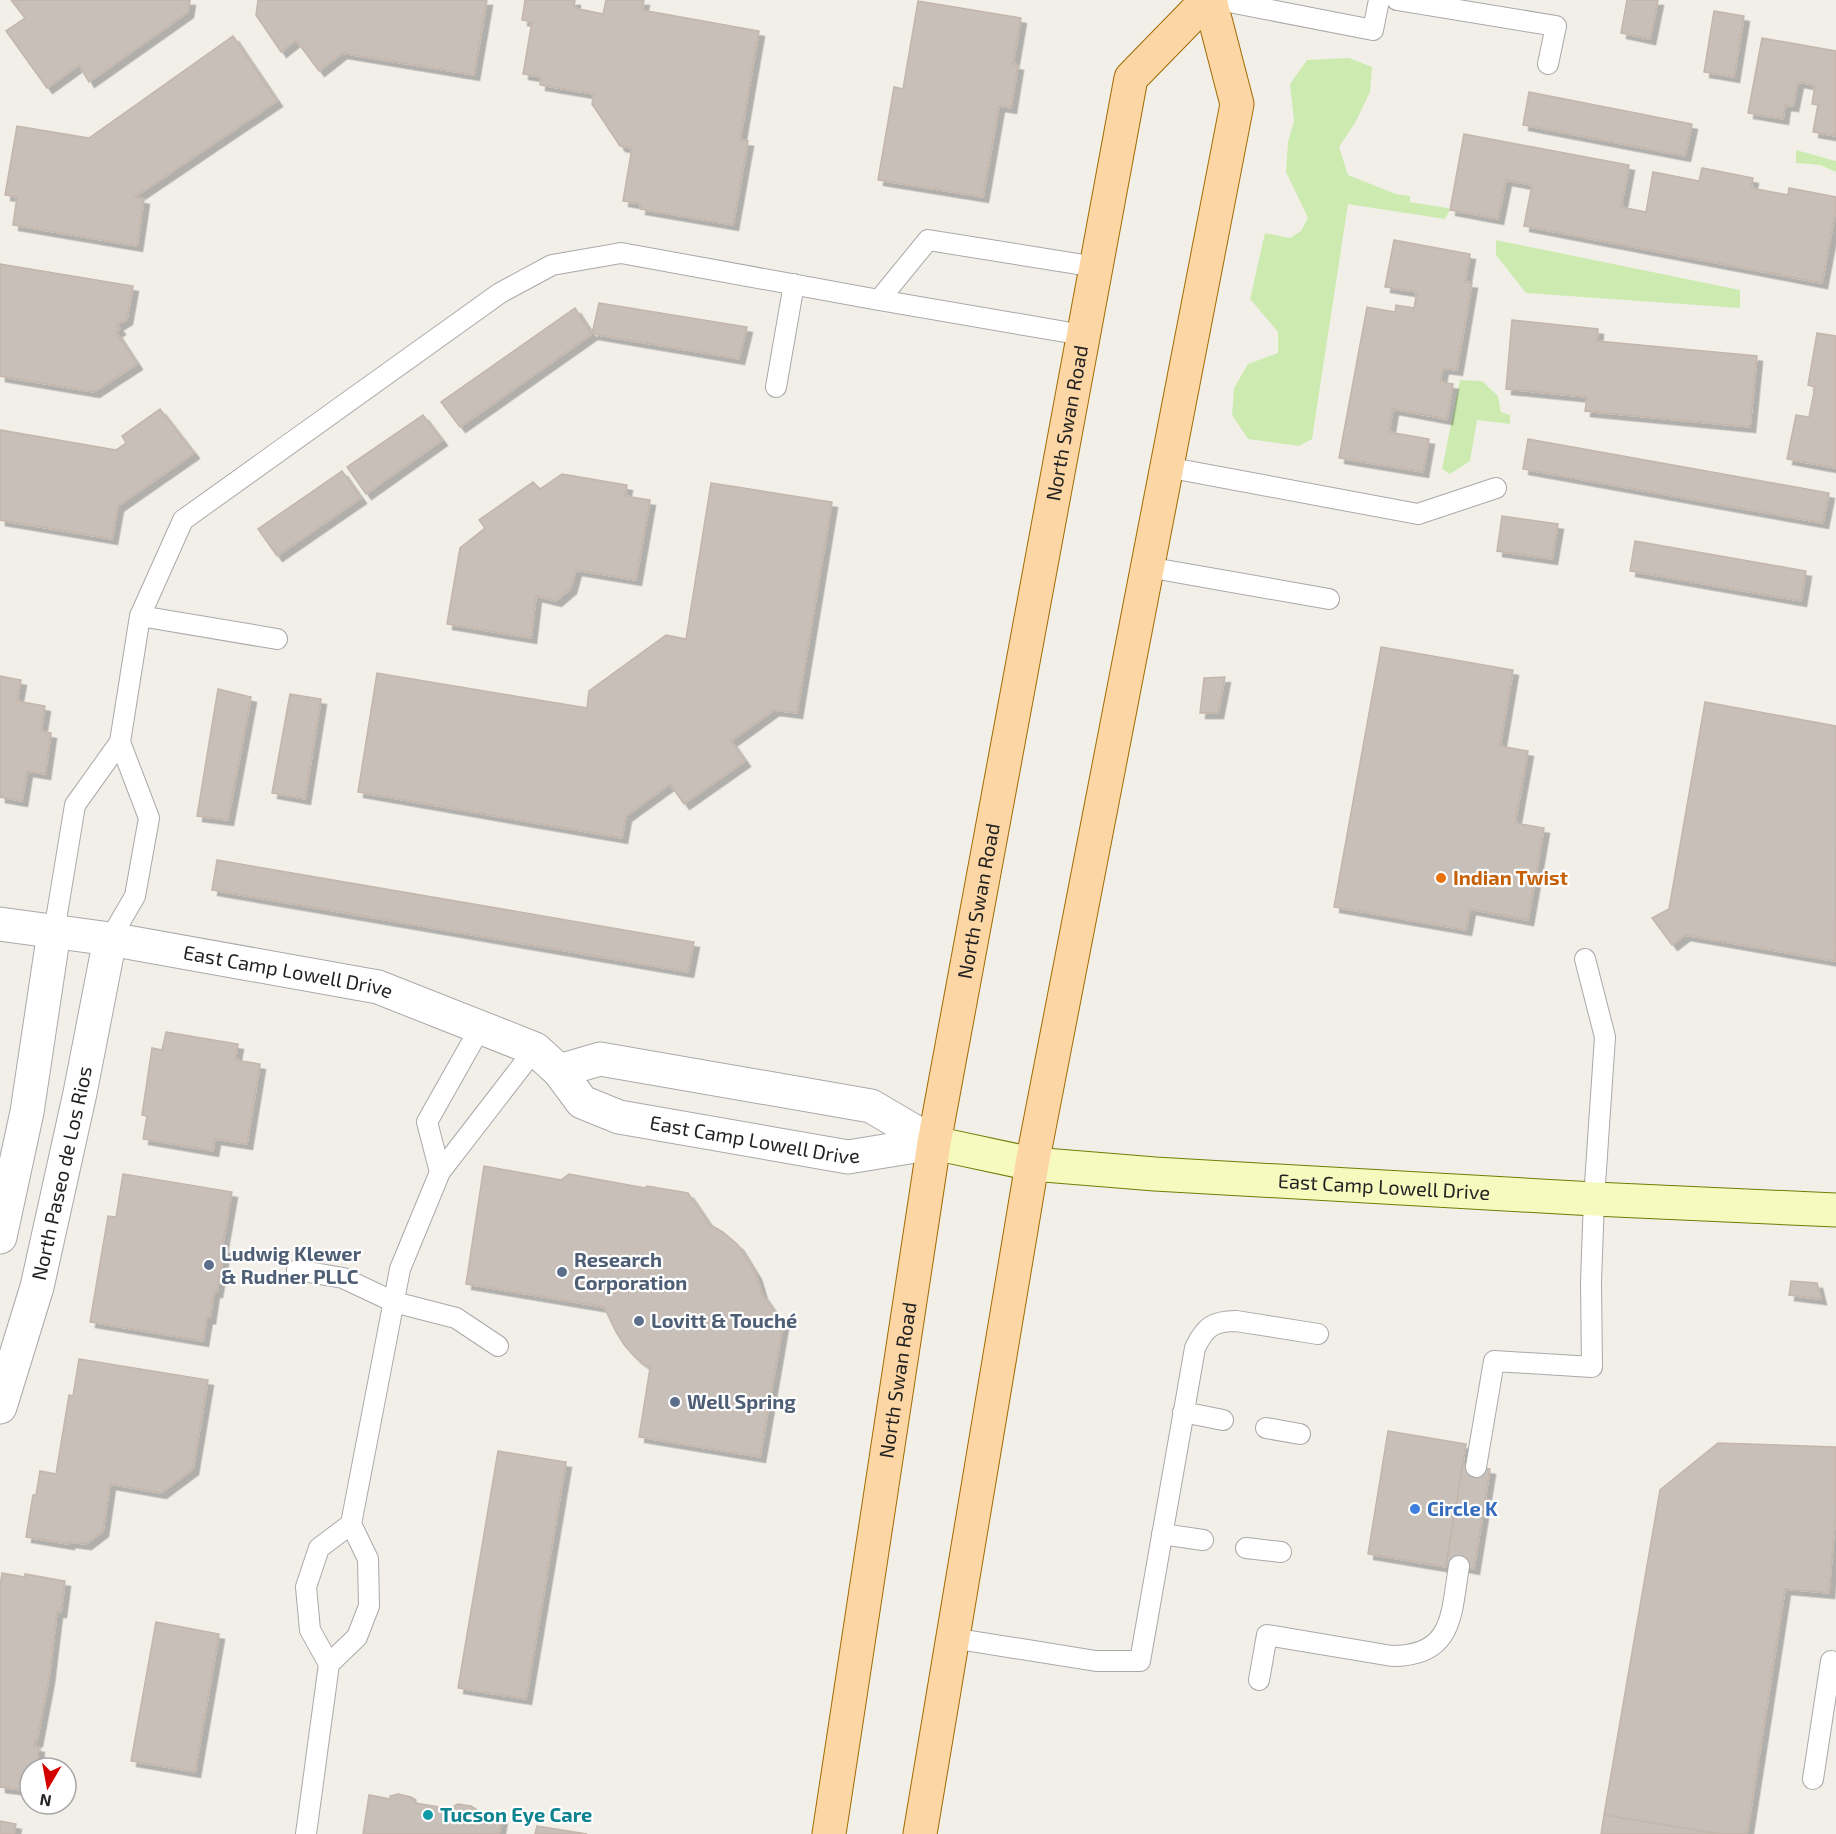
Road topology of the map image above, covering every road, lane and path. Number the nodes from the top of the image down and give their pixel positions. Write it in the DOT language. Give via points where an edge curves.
graph roads {
  1 [pos="1208,0"];
  2 [pos="1220,0"];
  3 [pos="1379,0"];
  4 [pos="1397,0"];
  5 [pos="1548,64"];
  6 [pos="1096,267"];
  7 [pos="794,284"];
  8 [pos="879,300"];
  9 [pos="1083,335"];
  10 [pos="776,387"];
  11 [pos="1166,467"];
  12 [pos="1496,488"];
  13 [pos="1147,567"];
  14 [pos="1329,599"];
  15 [pos="140,616"];
  16 [pos="277,639"];
  17 [pos="120,742"];
  18 [pos="0,924"];
  19 [pos="54,932"];
  20 [pos="110,939"];
  21 [pos="1585,959"];
  22 [pos="480,1028"];
  23 [pos="535,1049"];
  24 [pos="559,1071"];
  25 [pos="934,1143"];
  26 [pos="1032,1164"];
  27 [pos="440,1172"];
  28 [pos="1594,1199"];
  29 [pos="1836,1210"];
  30 [pos="0,1237"];
  31 [pos="297,1270"];
  32 [pos="394,1302"];
  33 [pos="1318,1334"];
  34 [pos="498,1347"];
  35 [pos="0,1407"];
  36 [pos="1183,1412"];
  37 [pos="1223,1420"];
  38 [pos="1266,1428"];
  39 [pos="1300,1434"];
  40 [pos="1476,1467"];
  41 [pos="351,1524"];
  42 [pos="1162,1534"];
  43 [pos="1203,1540"];
  44 [pos="1246,1548"];
  45 [pos="1281,1552"];
  46 [pos="1459,1566"];
  47 [pos="952,1638"];
  48 [pos="1831,1661"];
  49 [pos="329,1664"];
  50 [pos="1259,1680"];
  51 [pos="1813,1779"];
  52 [pos="306,1834"];
  53 [pos="829,1834"];
  54 [pos="920,1834"];
  1 -- 6 [label="main road, North Swan Road" via="1131,78"];
  1 -- 11 [label="main road, North Swan Road" via="1237,104"];
  2 -- 3 [label="lane" via="1373,30"];
  4 -- 5 [label="lane" via="1556,26"];
  6 -- 8 [label="lane" via="928,240"];
  6 -- 9 [label="main road, North Swan Road"];
  7 -- 8 [label="lane"];
  7 -- 10 [label="lane"];
  7 -- 15 [label="lane" via="621,253 552,265 500,293 183,520"];
  8 -- 9 [label="lane"];
  9 -- 25 [label="main road, North Swan Road"];
  11 -- 12 [label="lane" via="1418,514"];
  11 -- 13 [label="main road, North Swan Road"];
  13 -- 14 [label="lane"];
  13 -- 26 [label="main road, North Swan Road"];
  15 -- 16 [label="lane"];
  15 -- 17 [label="lane"];
  17 -- 19 [label="lane" via="75,805"];
  17 -- 20 [label="lane" via="149,818 135,896"];
  18 -- 19 [label="street, East Camp Lowell Drive"];
  19 -- 20 [label="street, East Camp Lowell Drive"];
  19 -- 30 [label="street" via="27,1112"];
  20 -- 22 [label="street, East Camp Lowell Drive" via="378,987"];
  20 -- 35 [label="street, North Paseo de Los Rios" via="37,1287"];
  21 -- 28 [label="lane" via="1605,1037"];
  22 -- 23 [label="street, East Camp Lowell Drive"];
  22 -- 27 [label="lane" via="427,1122"];
  23 -- 24 [label="street, East Camp Lowell Drive"];
  23 -- 27 [label="lane"];
  24 -- 25 [label="street, East Camp Lowell Drive" via="600,1059 871,1106"];
  24 -- 25 [label="street, East Camp Lowell Drive" via="582,1102 619,1117 848,1157"];
  25 -- 26 [label="main road, East Camp Lowell Drive"];
  25 -- 53 [label="main road, North Swan Road"];
  26 -- 28 [label="main road, East Camp Lowell Drive"];
  26 -- 47 [label="main road, North Swan Road"];
  27 -- 32 [label="lane" via="400,1269"];
  28 -- 29 [label="main road, East Camp Lowell Drive"];
  28 -- 40 [label="lane" via="1592,1367 1494,1361"];
  31 -- 32 [label="lane" via="343,1278"];
  32 -- 34 [label="lane" via="456,1318"];
  32 -- 41 [label="lane"];
  33 -- 36 [label="lane" via="1236,1321 1211,1325 1195,1348"];
  36 -- 37 [label="lane"];
  36 -- 42 [label="lane"];
  38 -- 39 [label="lane"];
  41 -- 49 [label="lane" via="368,1559 369,1606 357,1637"];
  41 -- 49 [label="lane" via="319,1548 306,1587 310,1630"];
  42 -- 43 [label="lane"];
  42 -- 47 [label="lane" via="1140,1661 1096,1661"];
  44 -- 45 [label="lane"];
  46 -- 50 [label="lane" via="1450,1622 1434,1645 1422,1652 1392,1656 1267,1635"];
  47 -- 54 [label="main road, North Swan Road"];
  48 -- 51 [label="lane"];
  49 -- 52 [label="lane"];
}
